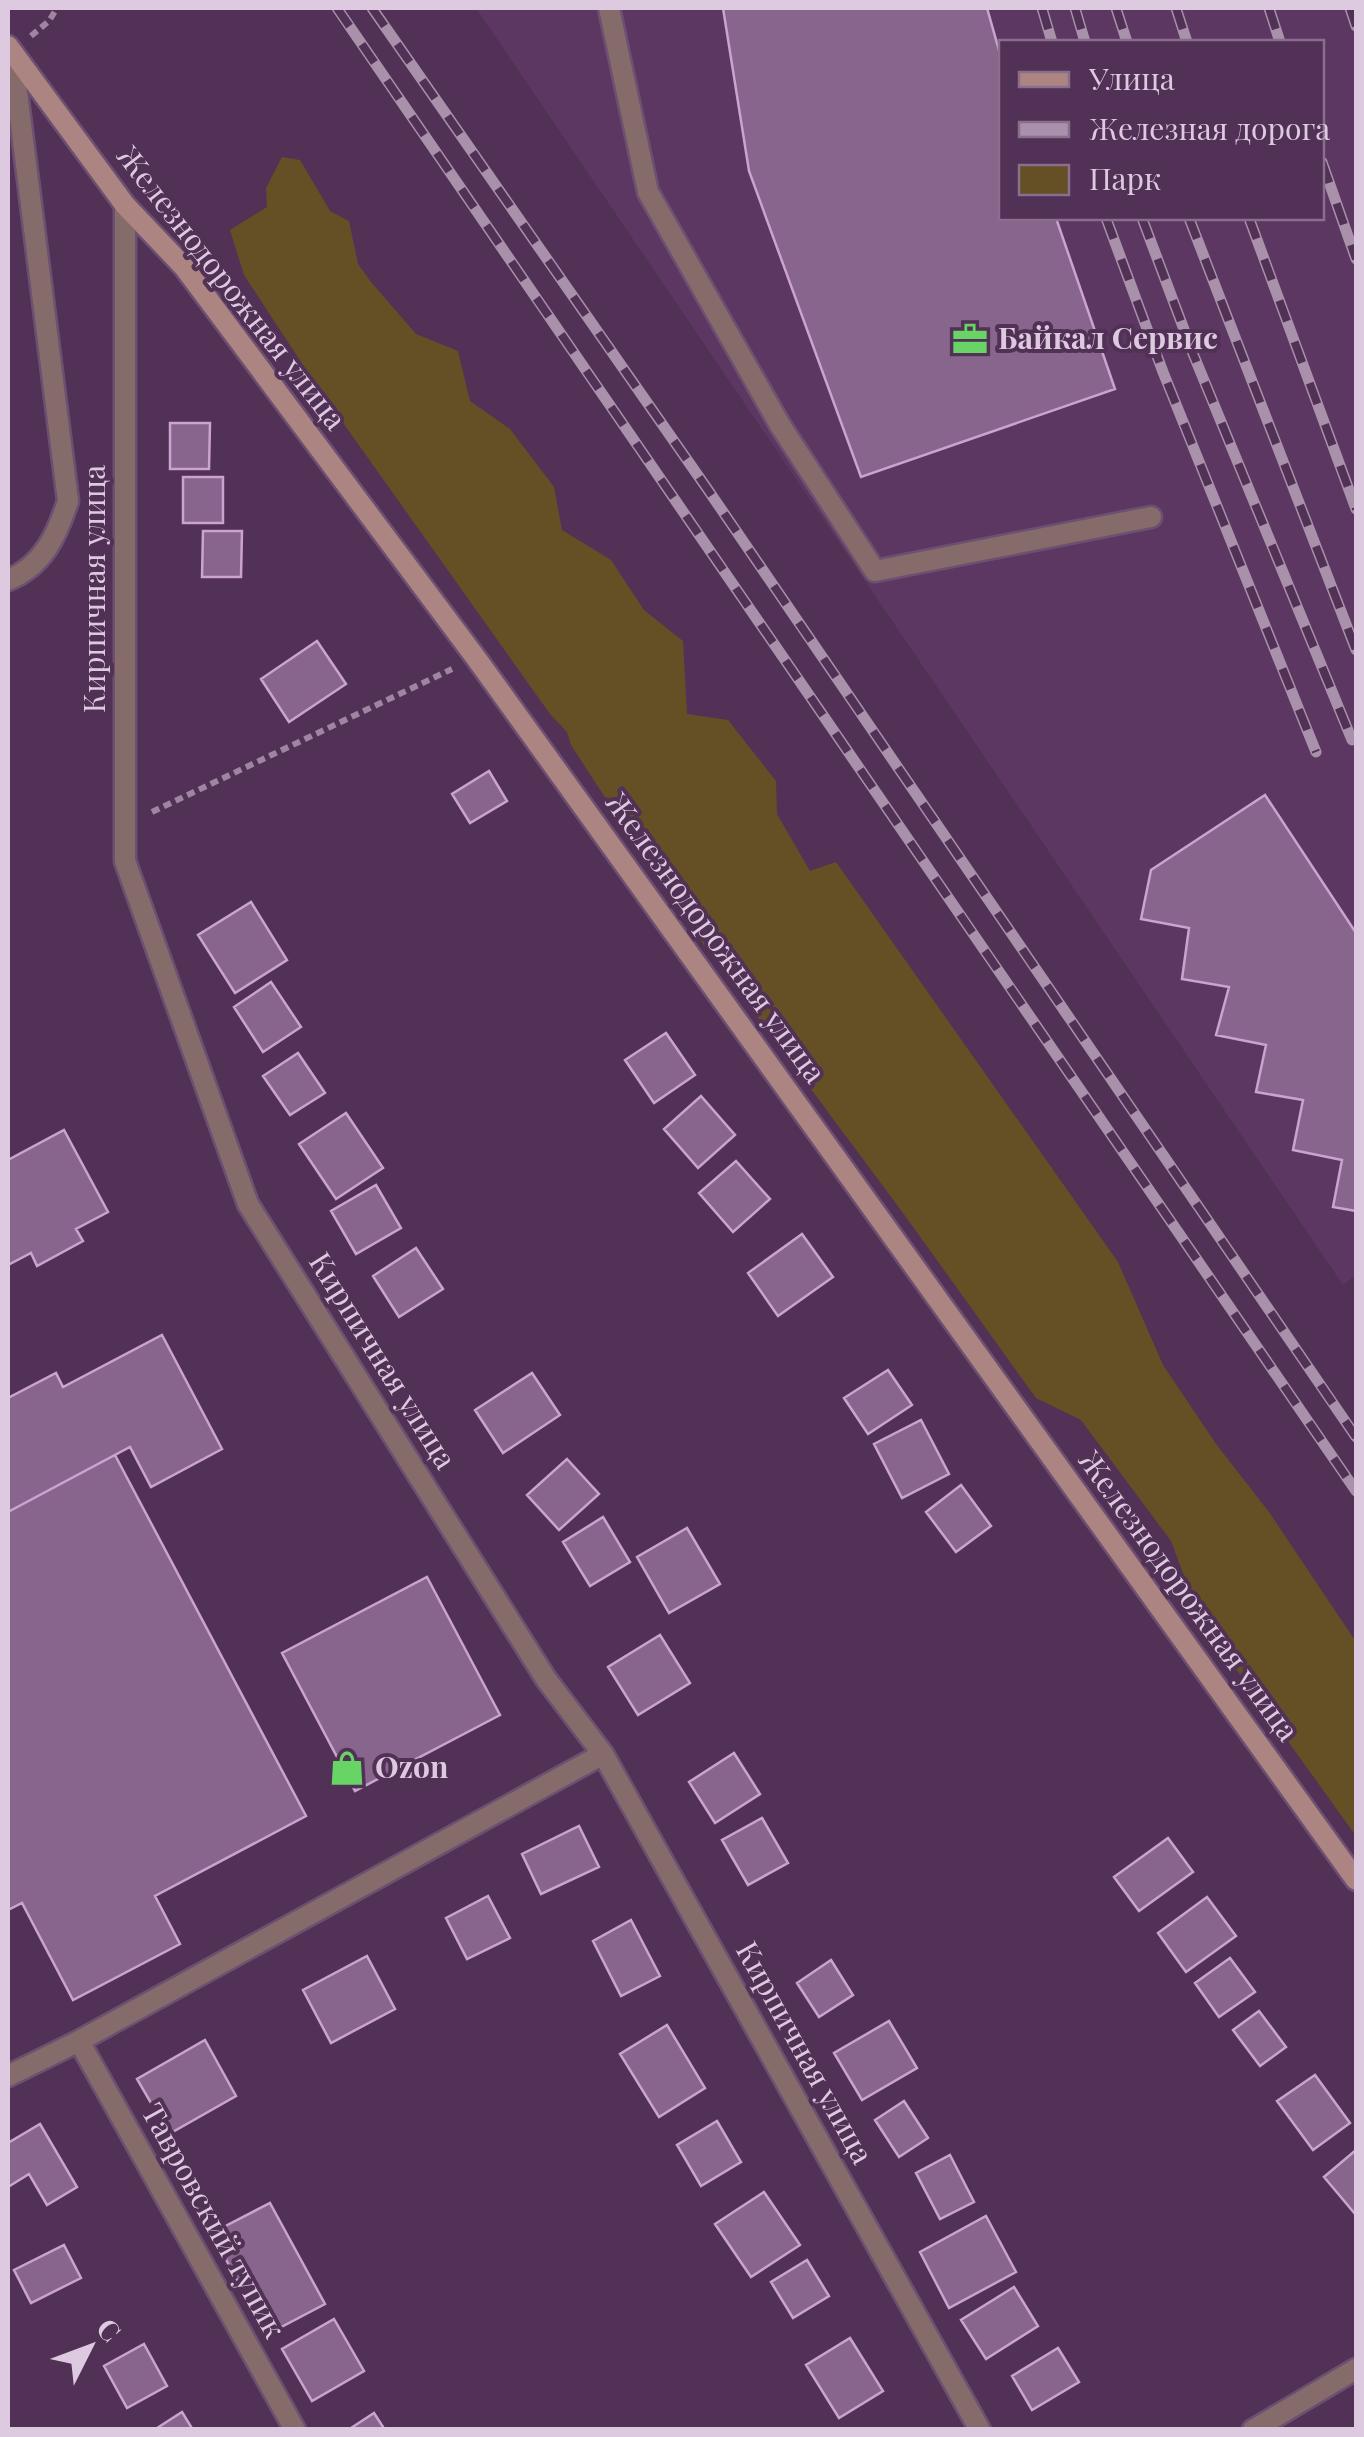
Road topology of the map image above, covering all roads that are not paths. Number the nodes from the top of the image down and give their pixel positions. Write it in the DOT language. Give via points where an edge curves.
graph roads {
  1 [pos="609,8"];
  2 [pos="10,49"];
  3 [pos="125,205"];
  4 [pos="1151,517"];
  5 [pos="8,580"];
  6 [pos="603,1754"];
  7 [pos="1356,1880"];
  8 [pos="79,2041"];
  9 [pos="8,2076"];
  10 [pos="1356,2369"];
  11 [pos="295,2430"];
  12 [pos="980,2430"];
  13 [pos="1252,2430"];
  1 -- 4 [label="street" via="648,192 780,426 875,571"];
  2 -- 3 [label="street, Железнодорожная улица"];
  2 -- 5 [label="street" via="68,502 53,543"];
  3 -- 6 [label="street, Кирпичная улица" via="125,860 248,1204 546,1679"];
  3 -- 7 [label="street, Железнодорожная улица" via="184,266 476,658"];
  6 -- 8 [label="street"];
  6 -- 12 [label="street, Кирпичная улица"];
  8 -- 9 [label="street"];
  8 -- 11 [label="street, Тавровский тупик"];
  10 -- 13 [label="street"];
}
